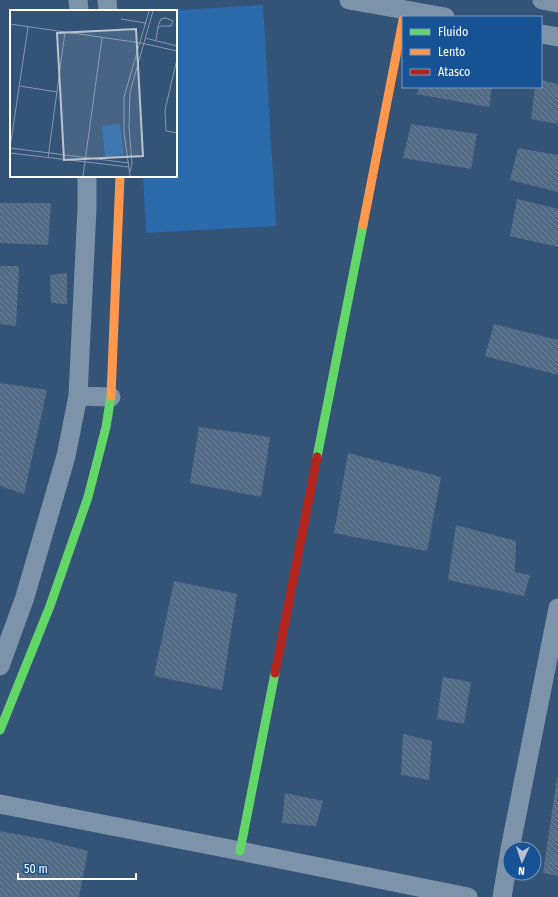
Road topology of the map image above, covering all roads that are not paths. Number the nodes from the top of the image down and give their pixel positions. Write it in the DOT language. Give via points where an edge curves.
graph roads {
  1 [pos="78,0"];
  2 [pos="107,0"];
  3 [pos="349,0"];
  4 [pos="542,0"];
  5 [pos="558,3"];
  6 [pos="79,10"];
  7 [pos="108,10"];
  8 [pos="405,12"];
  9 [pos="437,16"];
  10 [pos="402,27"];
  11 [pos="542,34"];
  12 [pos="558,37"];
  13 [pos="86,177"];
  14 [pos="120,177"];
  15 [pos="78,396"];
  16 [pos="111,397"];
  17 [pos="558,608"];
  18 [pos="0,666"];
  19 [pos="0,730"];
  20 [pos="0,804"];
  21 [pos="512,841"];
  22 [pos="240,851"];
  23 [pos="505,881"];
  24 [pos="468,897"];
  25 [pos="502,897"];
  1 -- 6 [label="street"];
  2 -- 7 [label="street"];
  3 -- 8 [label="street"];
  4 -- 5 [label="street"];
  8 -- 9 [label="street"];
  10 -- 22 [label="street"];
  11 -- 12 [label="street"];
  13 -- 15 [label="street" via="87,208"];
  14 -- 16 [label="street"];
  15 -- 16 [label="street"];
  15 -- 18 [label="street" via="66,456 25,596"];
  16 -- 19 [label="street" via="88,497 50,606"];
  17 -- 21 [label="street"];
  20 -- 22 [label="street"];
  22 -- 24 [label="street"];
  23 -- 25 [label="street"];
}
